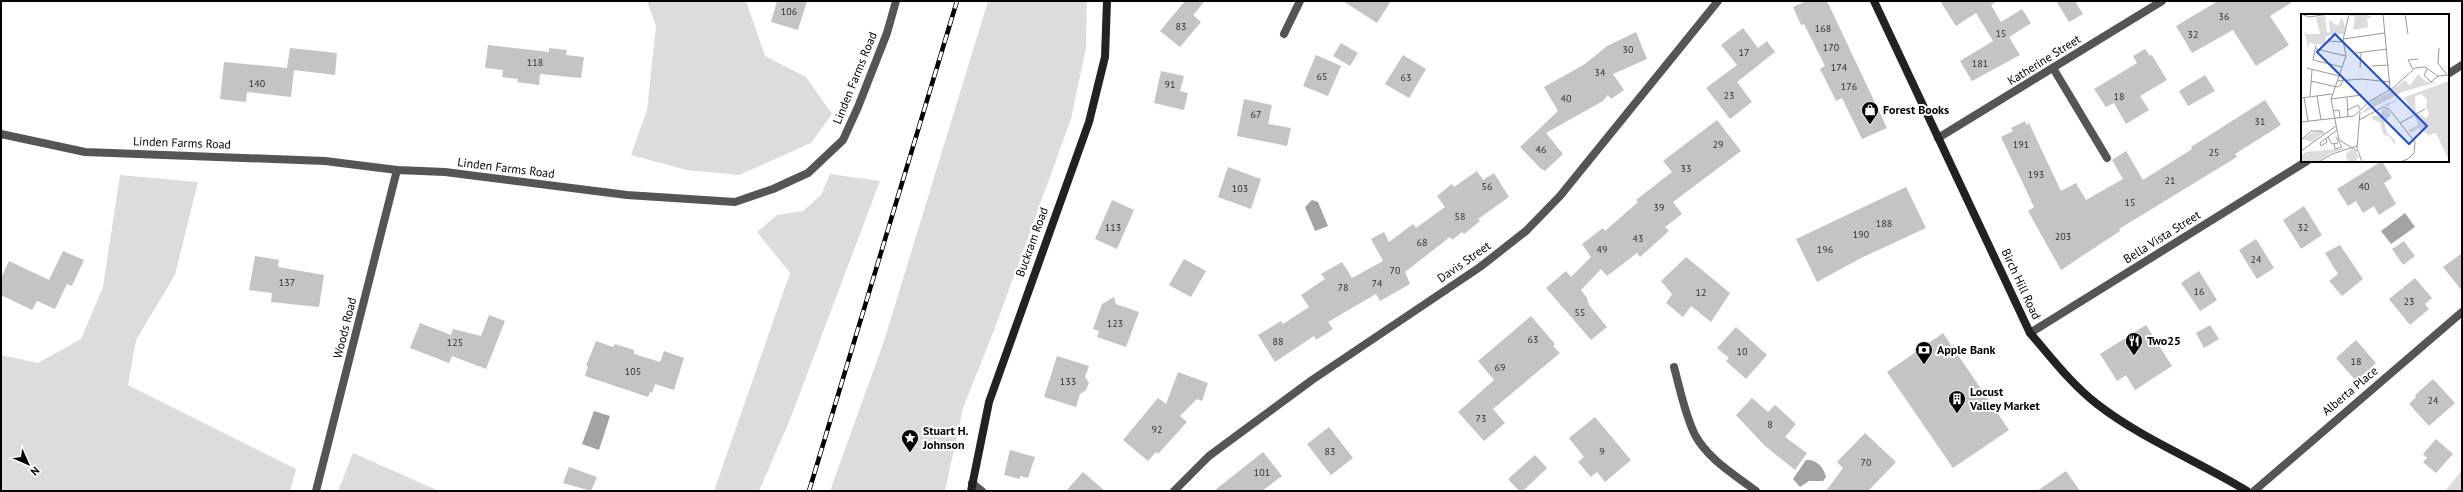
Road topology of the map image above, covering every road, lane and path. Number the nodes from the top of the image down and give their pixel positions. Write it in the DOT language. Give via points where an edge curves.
graph roads {
  1 [pos="896,1"];
  2 [pos="1107,1"];
  3 [pos="1300,1"];
  4 [pos="1718,1"];
  5 [pos="1874,1"];
  6 [pos="2162,1"];
  7 [pos="1284,34"];
  8 [pos="2462,65"];
  9 [pos="2053,68"];
  10 [pos="2449,73"];
  11 [pos="1,134"];
  12 [pos="1938,138"];
  13 [pos="2107,158"];
  14 [pos="2305,162"];
  15 [pos="397,170"];
  16 [pos="2462,312"];
  17 [pos="2030,333"];
  18 [pos="1674,367"];
  19 [pos="972,487"];
  20 [pos="316,491"];
  21 [pos="982,491"];
  22 [pos="1174,491"];
  23 [pos="1756,491"];
  24 [pos="2247,491"];
  25 [pos="2254,491"];
  1 -- 15 [label="street, Linden Farms Road" via="878,55 843,140 808,173 735,202 627,194 445,172"];
  2 -- 19 [label="street, Buckram Road" via="1105,57 1089,122 1014,326 989,402"];
  3 -- 7 [label="street"];
  4 -- 22 [label="street, Davis Street" via="1560,196 1526,231 1480,267 1312,380 1209,456"];
  5 -- 12 [label="street, Birch Hill Road"];
  6 -- 9 [label="street, Katherine Street"];
  8 -- 10 [label="street"];
  9 -- 12 [label="street, Katherine Street"];
  9 -- 13 [label="street"];
  11 -- 15 [label="street, Linden Farms Road" via="85,152 325,161"];
  12 -- 17 [label="street, Birch Hill Road"];
  14 -- 17 [label="street, Bella Vista Street"];
  15 -- 20 [label="street, Woods Road"];
  16 -- 25 [label="street, Alberta Place"];
  17 -- 24 [label="street, Birch Hill Road" via="2061,369 2096,403 2137,431 2211,469"];
  18 -- 23 [label="street" via="1695,434 1709,453"];
  19 -- 21 [label="street"];
}
